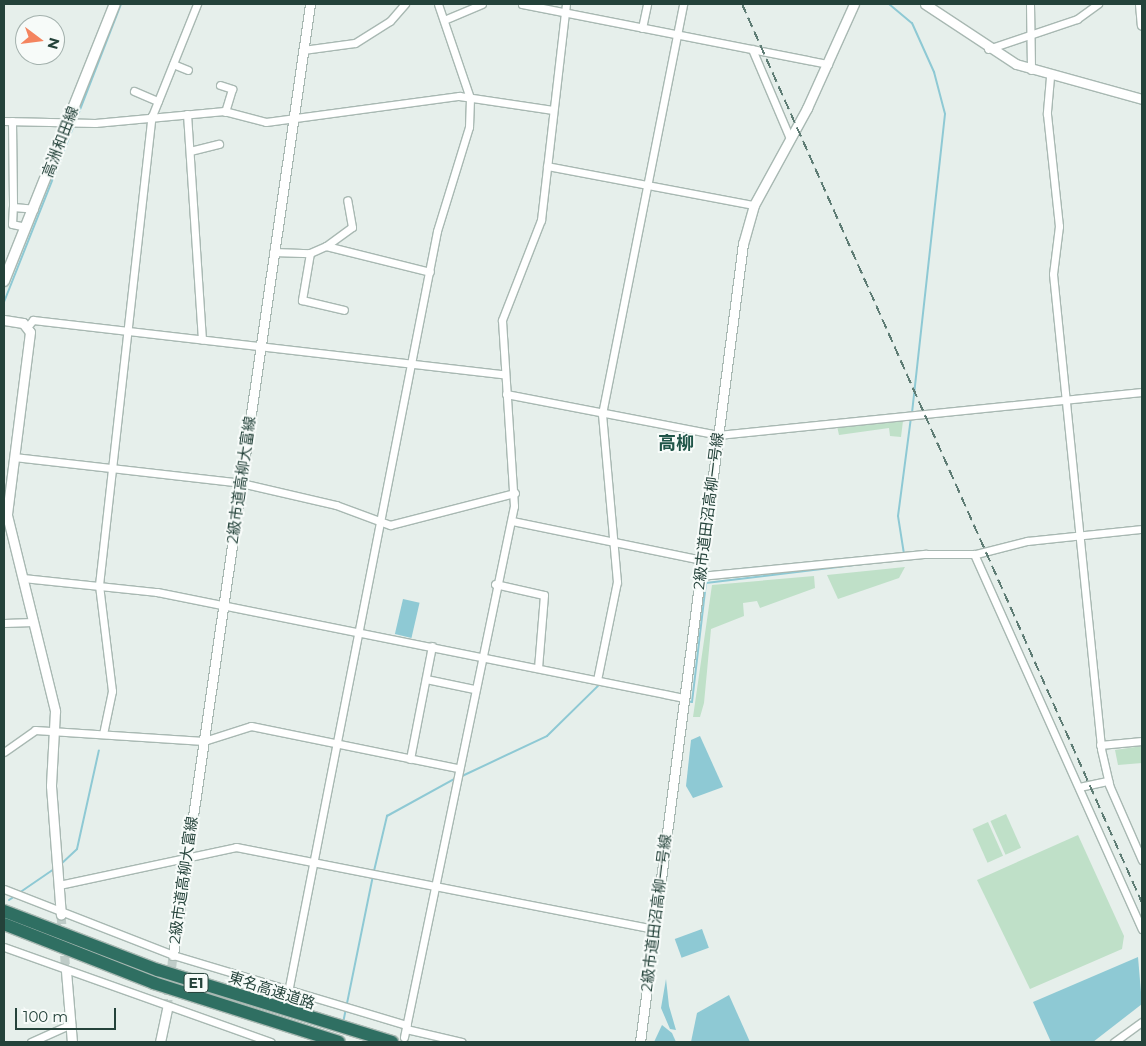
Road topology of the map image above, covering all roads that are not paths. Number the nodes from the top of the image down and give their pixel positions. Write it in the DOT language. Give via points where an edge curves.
graph roads {
  1 [pos="115,4"];
  2 [pos="197,4"];
  3 [pos="310,4"];
  4 [pos="405,4"];
  5 [pos="438,4"];
  6 [pos="482,4"];
  7 [pos="522,4"];
  8 [pos="566,4"];
  9 [pos="647,4"];
  10 [pos="683,4"];
  11 [pos="854,4"];
  12 [pos="924,4"];
  13 [pos="1030,4"];
  14 [pos="1098,4"];
  15 [pos="1140,4"];
  16 [pos="565,12"];
  17 [pos="444,20"];
  18 [pos="1142,26"];
  19 [pos="642,28"];
  20 [pos="677,34"];
  21 [pos="1030,35"];
  22 [pos="752,49"];
  23 [pos="988,49"];
  24 [pos="303,50"];
  25 [pos="173,64"];
  26 [pos="828,64"];
  27 [pos="188,70"];
  28 [pos="1031,70"];
  29 [pos="1050,77"];
  30 [pos="220,85"];
  31 [pos="134,90"];
  32 [pos="470,98"];
  33 [pos="1142,99"];
  34 [pos="158,101"];
  35 [pos="553,110"];
  36 [pos="225,112"];
  37 [pos="187,114"];
  38 [pos="152,116"];
  39 [pos="293,119"];
  40 [pos="68,120"];
  41 [pos="4,121"];
  42 [pos="12,121"];
  43 [pos="789,136"];
  44 [pos="219,144"];
  45 [pos="190,151"];
  46 [pos="547,166"];
  47 [pos="647,187"];
  48 [pos="347,200"];
  49 [pos="754,206"];
  50 [pos="13,207"];
  51 [pos="34,209"];
  52 [pos="12,224"];
  53 [pos="4,225"];
  54 [pos="26,227"];
  55 [pos="326,246"];
  56 [pos="273,252"];
  57 [pos="310,253"];
  58 [pos="430,272"];
  59 [pos="4,281"];
  60 [pos="344,310"];
  61 [pos="4,320"];
  62 [pos="28,326"];
  63 [pos="127,332"];
  64 [pos="202,340"];
  65 [pos="260,347"];
  66 [pos="412,363"];
  67 [pos="505,375"];
  68 [pos="1142,392"];
  69 [pos="506,394"];
  70 [pos="1064,401"];
  71 [pos="602,414"];
  72 [pos="718,435"];
  73 [pos="14,457"];
  74 [pos="112,468"];
  75 [pos="241,483"];
  76 [pos="515,493"];
  77 [pos="6,514"];
  78 [pos="380,520"];
  79 [pos="512,522"];
  80 [pos="1142,529"];
  81 [pos="1080,537"];
  82 [pos="613,542"];
  83 [pos="974,554"];
  84 [pos="702,560"];
  85 [pos="700,576"];
  86 [pos="23,578"];
  87 [pos="495,584"];
  88 [pos="99,585"];
  89 [pos="222,605"];
  90 [pos="33,622"];
  91 [pos="4,623"];
  92 [pos="359,632"];
  93 [pos="432,646"];
  94 [pos="481,656"];
  95 [pos="538,668"];
  96 [pos="426,679"];
  97 [pos="597,680"];
  98 [pos="474,689"];
  99 [pos="684,698"];
  100 [pos="52,731"];
  101 [pos="103,734"];
  102 [pos="204,740"];
  103 [pos="1142,741"];
  104 [pos="338,745"];
  105 [pos="1100,745"];
  106 [pos="4,752"];
  107 [pos="410,758"];
  108 [pos="458,768"];
  109 [pos="1108,781"];
  110 [pos="1079,787"];
  111 [pos="185,858"];
  112 [pos="1142,860"];
  113 [pos="314,862"];
  114 [pos="59,885"];
  115 [pos="435,887"];
  116 [pos="4,889"];
  117 [pos="4,911"];
  118 [pos="61,915"];
  119 [pos="4,924"];
  120 [pos="654,929"];
  121 [pos="1142,929"];
  122 [pos="4,947"];
  123 [pos="173,955"];
  124 [pos="66,971"];
  125 [pos="288,992"];
  126 [pos="168,1008"];
  127 [pos="1142,1022"];
  128 [pos="71,1024"];
  129 [pos="407,1027"];
  130 [pos="398,1040"];
  131 [pos="31,1042"];
  132 [pos="72,1042"];
  133 [pos="160,1042"];
  134 [pos="271,1042"];
  135 [pos="339,1042"];
  136 [pos="462,1042"];
  137 [pos="640,1042"];
  138 [pos="1114,1042"];
  1 -- 40 [label="main road, 高洲和田線"];
  2 -- 25 [label="street"];
  3 -- 24 [label="street, 2級市道高柳大富線"];
  4 -- 24 [label="street" via="390,21 355,44"];
  5 -- 17 [label="street"];
  6 -- 17 [label="street"];
  7 -- 16 [label="street"];
  8 -- 16 [label="street"];
  9 -- 19 [label="street"];
  10 -- 20 [label="street"];
  11 -- 26 [label="street, 2級市道田沼高柳一号線"];
  12 -- 23 [label="street"];
  13 -- 21 [label="street"];
  14 -- 21 [label="street" via="1077,20"];
  15 -- 18 [label="street"];
  16 -- 19 [label="street"];
  16 -- 35 [label="street"];
  17 -- 32 [label="street"];
  19 -- 20 [label="street"];
  20 -- 22 [label="street"];
  20 -- 47 [label="street"];
  21 -- 23 [label="street"];
  21 -- 28 [label="street"];
  22 -- 26 [label="street"];
  22 -- 43 [label="street"];
  23 -- 28 [label="street"];
  24 -- 39 [label="street, 2級市道高柳大富線"];
  25 -- 27 [label="street"];
  25 -- 34 [label="street"];
  26 -- 43 [label="street, 2級市道田沼高柳一号線"];
  28 -- 29 [label="street"];
  29 -- 33 [label="street"];
  29 -- 70 [label="street" via="1047,114 1059,226 1053,274"];
  30 -- 36 [label="street" via="232,89"];
  31 -- 34 [label="street"];
  32 -- 35 [label="street"];
  32 -- 39 [label="street"];
  32 -- 58 [label="street" via="469,127 438,232"];
  34 -- 38 [label="street"];
  35 -- 46 [label="street"];
  36 -- 37 [label="street"];
  36 -- 39 [label="street" via="266,122"];
  37 -- 38 [label="street"];
  37 -- 45 [label="street"];
  38 -- 40 [label="street" via="83,122"];
  38 -- 63 [label="street"];
  39 -- 56 [label="street, 2級市道高柳大富線"];
  40 -- 42 [label="street"];
  40 -- 51 [label="main road, 高洲和田線"];
  41 -- 42 [label="street"];
  42 -- 50 [label="street"];
  43 -- 49 [label="street, 2級市道田沼高柳一号線"];
  44 -- 45 [label="street"];
  45 -- 64 [label="street"];
  46 -- 47 [label="street"];
  46 -- 67 [label="street" via="541,220 502,320"];
  47 -- 49 [label="street"];
  47 -- 71 [label="street"];
  48 -- 55 [label="street" via="352,227"];
  49 -- 72 [label="street, 2級市道田沼高柳一号線" via="743,244"];
  50 -- 51 [label="street"];
  50 -- 52 [label="street"];
  51 -- 54 [label="main road, 高洲和田線"];
  52 -- 53 [label="street"];
  52 -- 54 [label="street"];
  54 -- 59 [label="main road, 高洲和田線"];
  55 -- 57 [label="street"];
  55 -- 58 [label="street"];
  56 -- 57 [label="street"];
  56 -- 65 [label="street, 2級市道高柳大富線"];
  57 -- 60 [label="street" via="302,300"];
  58 -- 66 [label="street"];
  61 -- 62 [label="street"];
  62 -- 63 [label="street" via="33,320"];
  62 -- 73 [label="street" via="24,408"];
  63 -- 64 [label="street"];
  63 -- 74 [label="street"];
  64 -- 65 [label="street"];
  65 -- 66 [label="street"];
  65 -- 75 [label="street, 2級市道高柳大富線"];
  66 -- 67 [label="street"];
  66 -- 78 [label="street"];
  67 -- 69 [label="street"];
  68 -- 70 [label="street"];
  69 -- 71 [label="street"];
  69 -- 76 [label="street"];
  70 -- 72 [label="street"];
  70 -- 81 [label="street"];
  71 -- 72 [label="street"];
  71 -- 82 [label="street"];
  72 -- 84 [label="street, 2級市道田沼高柳一号線"];
  73 -- 74 [label="street"];
  73 -- 77 [label="street"];
  74 -- 75 [label="street"];
  74 -- 88 [label="street"];
  75 -- 78 [label="street" via="336,504"];
  75 -- 89 [label="street, 2級市道高柳大富線"];
  76 -- 78 [label="street" via="390,525"];
  76 -- 79 [label="street"];
  77 -- 86 [label="street"];
  78 -- 92 [label="street"];
  79 -- 82 [label="street"];
  79 -- 87 [label="street"];
  80 -- 81 [label="street"];
  81 -- 83 [label="street" via="1027,541"];
  81 -- 105 [label="street"];
  82 -- 84 [label="street"];
  82 -- 97 [label="street" via="617,582"];
  83 -- 85 [label="street" via="926,554"];
  83 -- 110 [label="street"];
  84 -- 85 [label="street, 2級市道田沼高柳一号線"];
  85 -- 99 [label="street, 2級市道田沼高柳一号線"];
  86 -- 88 [label="street"];
  86 -- 90 [label="street"];
  87 -- 94 [label="street"];
  87 -- 95 [label="street" via="544,595"];
  88 -- 89 [label="street"];
  88 -- 101 [label="street" via="112,691"];
  89 -- 92 [label="street"];
  89 -- 102 [label="street, 2級市道高柳大富線"];
  90 -- 91 [label="street"];
  90 -- 100 [label="street" via="55,711"];
  92 -- 93 [label="street"];
  92 -- 104 [label="street"];
  93 -- 94 [label="street"];
  93 -- 96 [label="street"];
  94 -- 95 [label="street"];
  94 -- 98 [label="street"];
  95 -- 97 [label="street"];
  96 -- 98 [label="street"];
  96 -- 107 [label="street"];
  97 -- 99 [label="street"];
  98 -- 108 [label="street"];
  99 -- 120 [label="street, 2級市道田沼高柳一号線"];
  100 -- 101 [label="street"];
  100 -- 106 [label="street" via="35,730"];
  100 -- 114 [label="street"];
  101 -- 102 [label="street"];
  102 -- 104 [label="street" via="251,726"];
  102 -- 111 [label="street, 2級市道高柳大富線"];
  103 -- 105 [label="street"];
  104 -- 107 [label="street"];
  104 -- 113 [label="street"];
  105 -- 109 [label="street"];
  107 -- 108 [label="street"];
  108 -- 115 [label="street"];
  109 -- 110 [label="street"];
  109 -- 112 [label="street"];
  110 -- 121 [label="street"];
  111 -- 113 [label="street" via="236,847"];
  111 -- 114 [label="street"];
  111 -- 123 [label="street, 2級市道高柳大富線"];
  113 -- 115 [label="street"];
  113 -- 125 [label="street"];
  114 -- 118 [label="street"];
  115 -- 120 [label="street"];
  115 -- 129 [label="street"];
  116 -- 118 [label="street"];
  117 -- 130 [label="highway, 東名高速道路 / E1" via="158,970"];
  118 -- 123 [label="street"];
  119 -- 135 [label="highway, 東名高速道路 / E1" via="154,983"];
  120 -- 137 [label="street, 2級市道田沼高柳一号線"];
  122 -- 124 [label="street"];
  123 -- 125 [label="street"];
  124 -- 126 [label="street"];
  124 -- 128 [label="street"];
  125 -- 129 [label="street"];
  126 -- 133 [label="street"];
  126 -- 134 [label="street"];
  127 -- 138 [label="street"];
  128 -- 131 [label="street"];
  128 -- 132 [label="street"];
  129 -- 130 [label="street"];
  129 -- 136 [label="street"];
}
